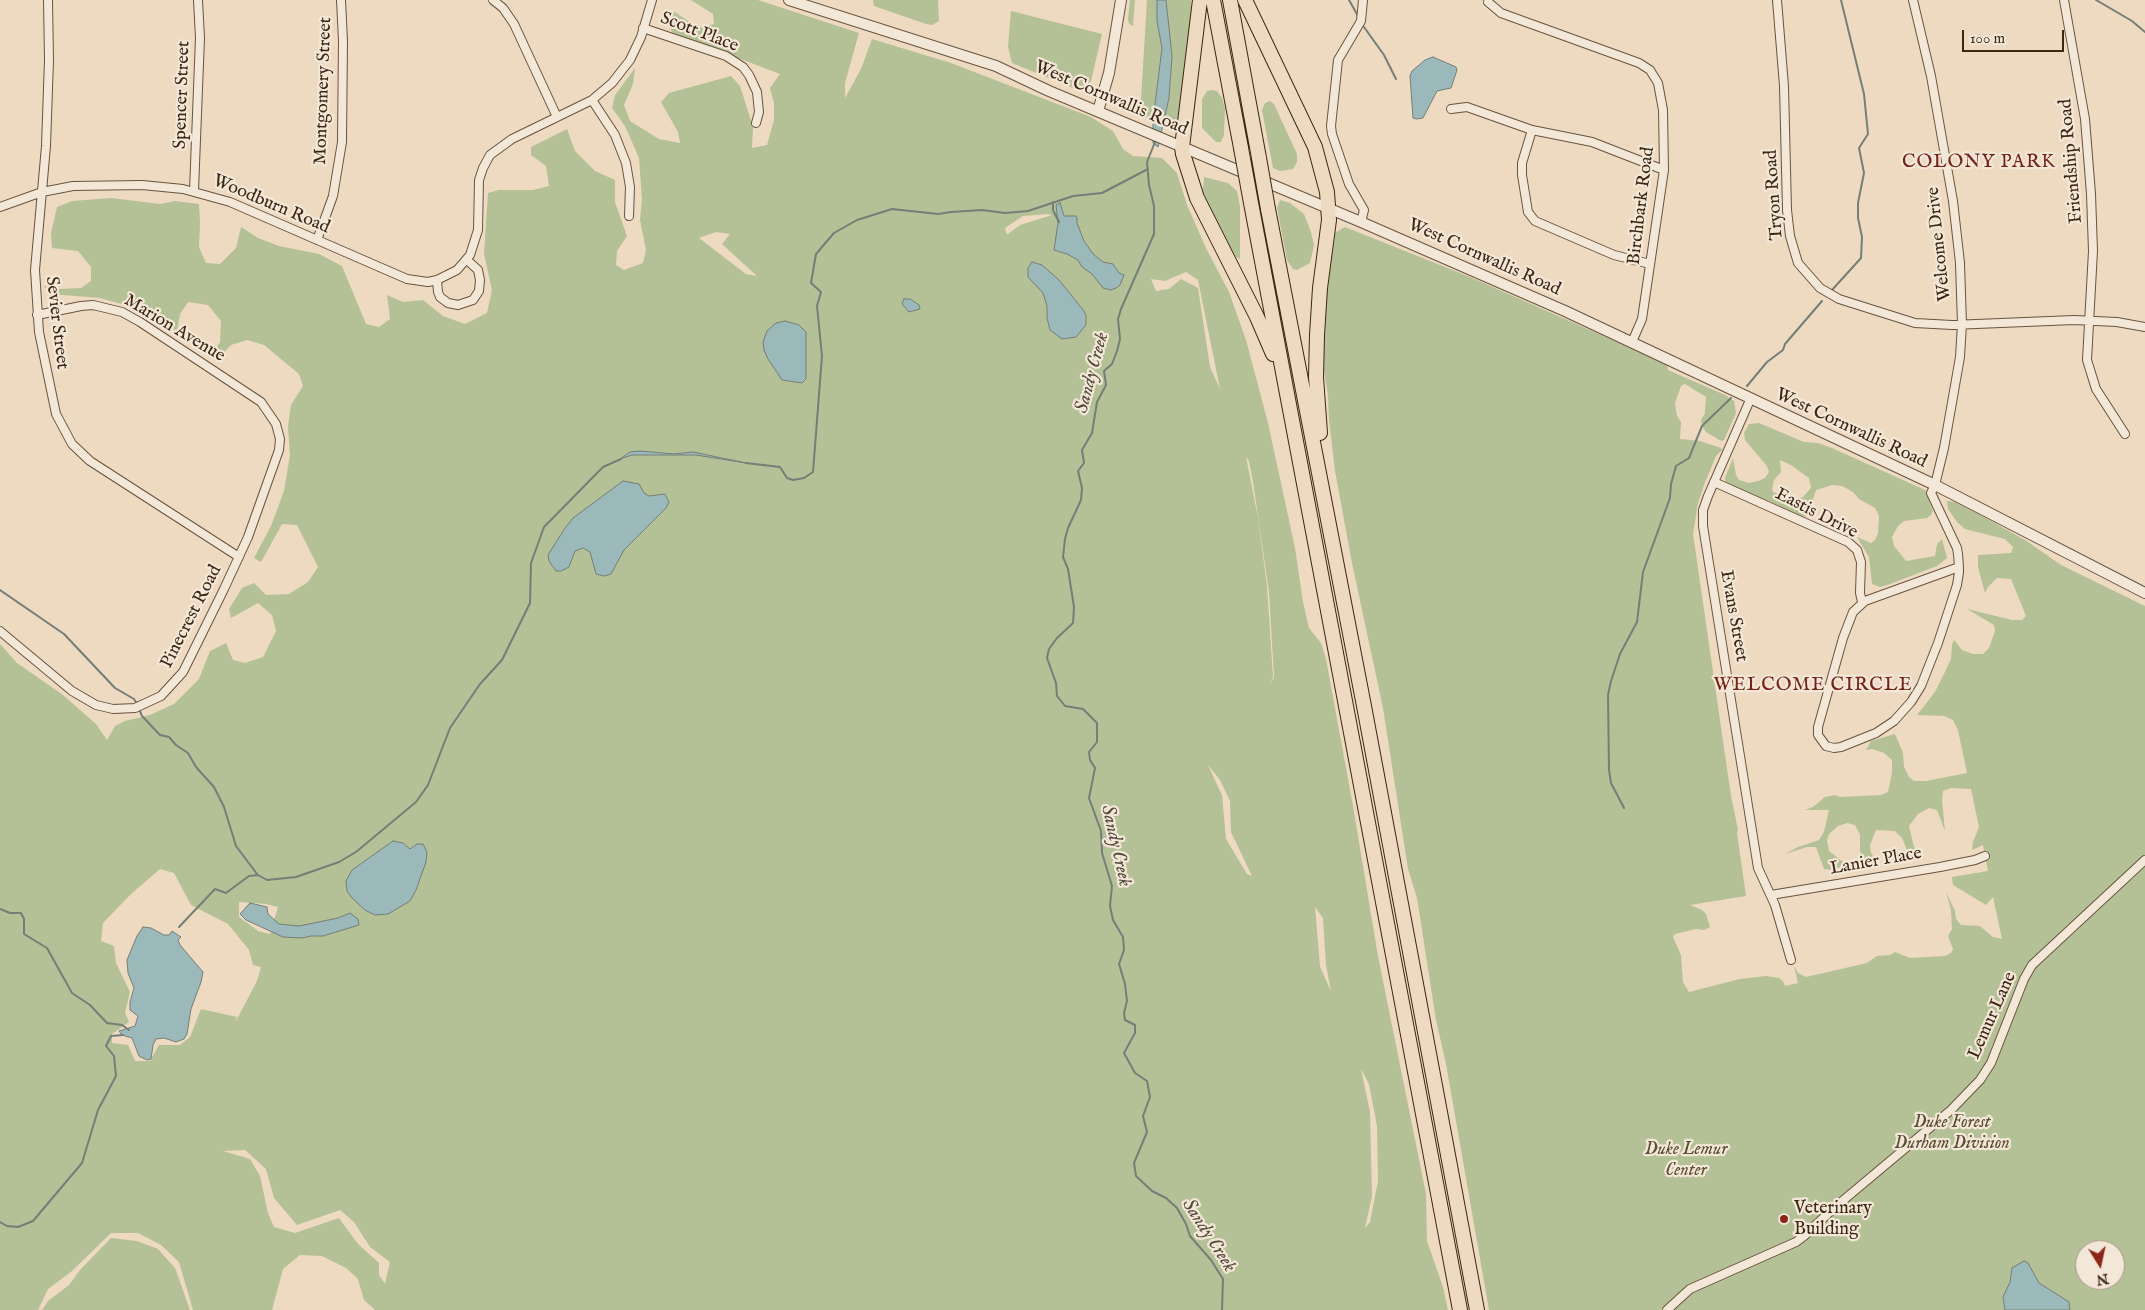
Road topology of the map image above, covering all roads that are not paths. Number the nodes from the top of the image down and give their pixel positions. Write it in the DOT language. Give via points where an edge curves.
graph roads {
  1 [pos="48,0"];
  2 [pos="198,0"];
  3 [pos="341,0"];
  4 [pos="494,0"];
  5 [pos="652,0"];
  6 [pos="789,0"];
  7 [pos="1121,0"];
  8 [pos="1200,0"];
  9 [pos="1213,0"];
  10 [pos="1230,0"];
  11 [pos="1245,0"];
  12 [pos="1363,0"];
  13 [pos="1777,0"];
  14 [pos="1913,0"];
  15 [pos="2064,0"];
  16 [pos="1488,2"];
  17 [pos="643,28"];
  18 [pos="592,100"];
  19 [pos="1451,109"];
  20 [pos="1098,111"];
  21 [pos="557,118"];
  22 [pos="756,124"];
  23 [pos="1532,130"];
  24 [pos="1182,147"];
  25 [pos="1664,170"];
  26 [pos="194,190"];
  27 [pos="42,192"];
  28 [pos="0,207"];
  29 [pos="1329,208"];
  30 [pos="629,216"];
  31 [pos="1361,222"];
  32 [pos="317,240"];
  33 [pos="467,260"];
  34 [pos="1650,264"];
  35 [pos="437,280"];
  36 [pos="37,315"];
  37 [pos="2088,320"];
  38 [pos="1962,324"];
  39 [pos="2145,326"];
  40 [pos="1632,342"];
  41 [pos="1285,382"];
  42 [pos="1750,400"];
  43 [pos="276,424"];
  44 [pos="2125,434"];
  45 [pos="1714,482"];
  46 [pos="1935,485"];
  47 [pos="1333,548"];
  48 [pos="239,557"];
  49 [pos="1959,567"];
  50 [pos="2145,593"];
  51 [pos="1862,602"];
  52 [pos="0,631"];
  53 [pos="1984,856"];
  54 [pos="2145,860"];
  55 [pos="1772,895"];
  56 [pos="1790,960"];
  57 [pos="1460,1310"];
  58 [pos="1477,1310"];
  59 [pos="1668,1310"];
  1 -- 27 [label="street, Sevier Street" via="49,60"];
  2 -- 26 [label="street, Spencer Street"];
  3 -- 32 [label="street, Montgomery Street" via="342,142 333,196"];
  4 -- 21 [label="street" via="514,24"];
  5 -- 17 [label="street"];
  6 -- 20 [label="street, West Cornwallis Road" via="996,66"];
  7 -- 20 [label="street" via="1109,73"];
  8 -- 24 [label="highway"];
  9 -- 41 [label="highway, bridge"];
  10 -- 47 [label="highway, bridge"];
  11 -- 29 [label="highway" via="1315,147 1324,173"];
  12 -- 31 [label="street" via="1361,22 1338,60 1331,126 1349,184 1364,210"];
  13 -- 38 [label="street, Tryon Road" via="1786,120 1787,210 1798,263 1820,288 1839,298 1915,323"];
  14 -- 38 [label="street, Welcome Drive" via="1931,76 1953,201"];
  15 -- 37 [label="street, Friendship Road" via="2088,142 2093,231"];
  16 -- 25 [label="street, Birchbark Road" via="1501,13 1623,56 1650,70 1661,93"];
  17 -- 18 [label="street" via="626,67"];
  17 -- 22 [label="street, Scott Place" via="726,56 743,67 757,92 759,112"];
  18 -- 21 [label="street"];
  18 -- 30 [label="street" via="615,135 624,156 630,182"];
  19 -- 23 [label="street" via="1467,106"];
  20 -- 24 [label="street, West Cornwallis Road"];
  21 -- 33 [label="street" via="512,139 487,159 479,184 476,239"];
  23 -- 25 [label="street" via="1592,142"];
  23 -- 34 [label="street" via="1522,163 1522,175 1528,212 1535,221 1614,255"];
  24 -- 29 [label="street, West Cornwallis Road"];
  24 -- 41 [label="highway" via="1197,198 1258,317"];
  25 -- 34 [label="street, Birchbark Road"];
  26 -- 27 [label="street, Woodburn Road" via="95,184"];
  26 -- 32 [label="street, Woodburn Road"];
  27 -- 28 [label="street, Woodburn Road"];
  27 -- 36 [label="street, Sevier Street" via="35,250"];
  29 -- 31 [label="street, West Cornwallis Road"];
  29 -- 47 [label="highway" via="1320,288 1316,377"];
  31 -- 40 [label="street, West Cornwallis Road"];
  32 -- 35 [label="street, Woodburn Road" via="407,279"];
  33 -- 35 [label="street, Woodburn Road" via="457,270"];
  33 -- 35 [label="street" via="478,270 480,280 479,291 473,300 458,305 448,303 440,296"];
  34 -- 40 [label="street, Birchbark Road" via="1642,319"];
  36 -- 43 [label="street, Marion Avenue" via="81,306 122,312 246,390 265,406"];
  36 -- 48 [label="street, Sevier Street" via="56,414 72,444 96,465"];
  37 -- 38 [label="street, Tryon Road"];
  37 -- 39 [label="street, Tryon Road"];
  37 -- 44 [label="street, Friendship Road" via="2087,360 2090,373 2100,397"];
  38 -- 46 [label="street, Welcome Drive" via="1960,357"];
  40 -- 42 [label="street, West Cornwallis Road"];
  41 -- 57 [label="highway"];
  42 -- 45 [label="street, Evans Street"];
  42 -- 46 [label="street, West Cornwallis Road"];
  43 -- 48 [label="street, Pinecrest Road" via="280,439 276,460"];
  45 -- 51 [label="street, Eastis Drive" via="1848,542 1857,550 1861,562"];
  45 -- 55 [label="street, Evans Street" via="1704,510 1704,532 1758,868"];
  46 -- 49 [label="street" via="1931,493 1956,548"];
  46 -- 50 [label="street, West Cornwallis Road"];
  47 -- 58 [label="highway"];
  48 -- 52 [label="street, Pinecrest Road" via="183,672 161,696 141,707 113,709 86,700"];
  49 -- 51 [label="street"];
  49 -- 51 [label="street" via="1957,584 1938,643 1915,696 1900,716 1886,727 1834,748 1821,741 1818,727 1850,617"];
  53 -- 55 [label="street, Lanier Place"];
  54 -- 59 [label="street, Lemur Lane" via="2032,965 1991,1063 1980,1080 1951,1110 1796,1242 1690,1289"];
  55 -- 56 [label="street, Evans Street"];
}
